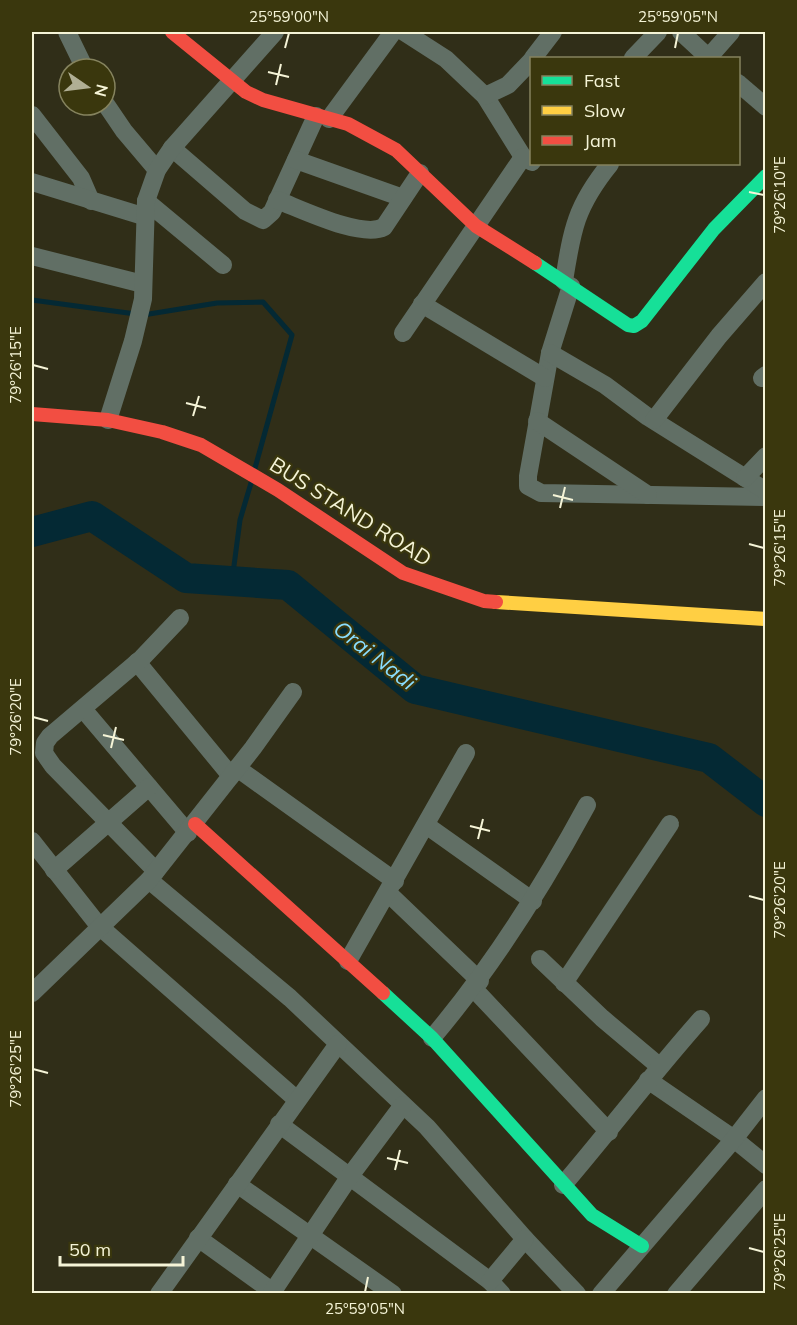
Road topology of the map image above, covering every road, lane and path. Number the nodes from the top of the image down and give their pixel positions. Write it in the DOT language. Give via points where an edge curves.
graph roads {
  1 [pos="67,32"];
  2 [pos="172,32"];
  3 [pos="275,32"];
  4 [pos="393,32"];
  5 [pos="404,32"];
  6 [pos="553,32"];
  7 [pos="658,32"];
  8 [pos="681,32"];
  9 [pos="731,32"];
  10 [pos="79,57"];
  11 [pos="534,57"];
  12 [pos="634,57"];
  13 [pos="708,57"];
  14 [pos="710,57"];
  15 [pos="530,61"];
  16 [pos="231,82"];
  17 [pos="740,85"];
  18 [pos="485,96"];
  19 [pos="765,107"];
  20 [pos="32,115"];
  21 [pos="114,117"];
  22 [pos="323,118"];
  23 [pos="172,148"];
  24 [pos="527,159"];
  25 [pos="296,160"];
  26 [pos="609,165"];
  27 [pos="158,170"];
  28 [pos="420,173"];
  29 [pos="765,176"];
  30 [pos="32,182"];
  31 [pos="403,198"];
  32 [pos="277,200"];
  33 [pos="91,201"];
  34 [pos="146,209"];
  35 [pos="476,226"];
  36 [pos="32,256"];
  37 [pos="223,265"];
  38 [pos="765,282"];
  39 [pos="567,284"];
  40 [pos="143,291"];
  41 [pos="422,304"];
  42 [pos="403,333"];
  43 [pos="550,353"];
  44 [pos="545,378"];
  45 [pos="32,414"];
  46 [pos="108,420"];
  47 [pos="654,420"];
  48 [pos="537,421"];
  49 [pos="765,456"];
  50 [pos="745,477"];
  51 [pos="765,491"];
  52 [pos="649,496"];
  53 [pos="765,497"];
  54 [pos="180,618"];
  55 [pos="765,619"];
  56 [pos="137,662"];
  57 [pos="293,692"];
  58 [pos="83,709"];
  59 [pos="466,753"];
  60 [pos="234,772"];
  61 [pos="148,787"];
  62 [pos="587,805"];
  63 [pos="107,822"];
  64 [pos="670,824"];
  65 [pos="426,825"];
  66 [pos="191,828"];
  67 [pos="32,841"];
  68 [pos="44,865"];
  69 [pos="152,876"];
  70 [pos="392,887"];
  71 [pos="533,901"];
  72 [pos="99,926"];
  73 [pos="540,959"];
  74 [pos="348,961"];
  75 [pos="564,983"];
  76 [pos="477,985"];
  77 [pos="32,993"];
  78 [pos="701,1019"];
  79 [pos="432,1038"];
  80 [pos="338,1044"];
  81 [pos="654,1073"];
  82 [pos="765,1098"];
  83 [pos="296,1099"];
  84 [pos="403,1106"];
  85 [pos="279,1124"];
  86 [pos="609,1132"];
  87 [pos="734,1139"];
  88 [pos="765,1165"];
  89 [pos="350,1176"];
  90 [pos="237,1184"];
  91 [pos="563,1185"];
  92 [pos="765,1189"];
  93 [pos="310,1235"];
  94 [pos="198,1238"];
  95 [pos="525,1239"];
  96 [pos="642,1246"];
  97 [pos="495,1289"];
  98 [pos="159,1293"];
  99 [pos="273,1293"];
  100 [pos="393,1293"];
  101 [pos="577,1293"];
  102 [pos="601,1293"];
  103 [pos="676,1293"];
  1 -- 10 [label="street"];
  2 -- 16 [label="street"];
  3 -- 16 [label="street"];
  4 -- 22 [label="street"];
  5 -- 18 [label="street" via="446,59"];
  6 -- 11 [label="street"];
  7 -- 12 [label="street"];
  8 -- 13 [label="street"];
  9 -- 14 [label="street"];
  15 -- 18 [label="street" via="508,85"];
  16 -- 22 [label="street" via="263,100"];
  16 -- 23 [label="street"];
  17 -- 19 [label="street"];
  18 -- 24 [label="street"];
  20 -- 33 [label="street" via="74,168"];
  21 -- 27 [label="street"];
  22 -- 25 [label="street"];
  22 -- 28 [label="street" via="372,136 396,150"];
  23 -- 27 [label="street"];
  23 -- 32 [label="street" via="256,219 268,218"];
  24 -- 35 [label="street"];
  25 -- 31 [label="street"];
  25 -- 32 [label="street"];
  26 -- 39 [label="street" via="579,208"];
  27 -- 34 [label="street"];
  28 -- 31 [label="street"];
  28 -- 35 [label="street"];
  29 -- 39 [label="street" via="714,229 634,326"];
  30 -- 33 [label="street"];
  31 -- 32 [label="street" via="384,227 377,231 349,226"];
  33 -- 34 [label="street"];
  34 -- 37 [label="street"];
  34 -- 40 [label="street"];
  35 -- 39 [label="street"];
  35 -- 41 [label="street"];
  36 -- 40 [label="street"];
  38 -- 47 [label="street"];
  39 -- 43 [label="street"];
  40 -- 46 [label="street" via="133,341"];
  41 -- 42 [label="street"];
  41 -- 44 [label="street"];
  43 -- 44 [label="street"];
  43 -- 47 [label="street"];
  44 -- 48 [label="street"];
  45 -- 46 [label="street, BUS STAND ROAD"];
  46 -- 55 [label="street, BUS STAND ROAD" via="201,445 278,490 403,573 484,601"];
  47 -- 50 [label="street"];
  48 -- 52 [label="street"];
  48 -- 52 [label="street" via="528,476 528,486 533,491"];
  49 -- 50 [label="street"];
  50 -- 51 [label="street"];
  52 -- 53 [label="street"];
  54 -- 56 [label="street"];
  56 -- 58 [label="street"];
  56 -- 60 [label="street"];
  57 -- 60 [label="street"];
  58 -- 61 [label="street"];
  58 -- 63 [label="street" via="50,736 44,753"];
  59 -- 65 [label="street"];
  60 -- 66 [label="street"];
  60 -- 70 [label="street"];
  61 -- 63 [label="street"];
  61 -- 66 [label="street"];
  62 -- 71 [label="street"];
  63 -- 68 [label="street"];
  63 -- 69 [label="street"];
  64 -- 75 [label="street"];
  65 -- 70 [label="street"];
  65 -- 71 [label="street"];
  66 -- 69 [label="street"];
  66 -- 74 [label="street"];
  67 -- 68 [label="street"];
  68 -- 72 [label="street"];
  69 -- 72 [label="street"];
  69 -- 80 [label="street"];
  70 -- 74 [label="street"];
  70 -- 76 [label="street"];
  71 -- 76 [label="street"];
  72 -- 77 [label="street"];
  72 -- 83 [label="street"];
  73 -- 75 [label="street"];
  74 -- 79 [label="street"];
  75 -- 81 [label="street"];
  76 -- 79 [label="street"];
  76 -- 86 [label="street"];
  78 -- 81 [label="street"];
  79 -- 91 [label="street"];
  80 -- 83 [label="street"];
  80 -- 84 [label="street"];
  81 -- 86 [label="street"];
  81 -- 87 [label="street"];
  82 -- 87 [label="street"];
  83 -- 85 [label="street"];
  84 -- 89 [label="street"];
  84 -- 95 [label="street"];
  85 -- 89 [label="street"];
  85 -- 90 [label="street"];
  86 -- 91 [label="street"];
  87 -- 88 [label="street"];
  87 -- 96 [label="street"];
  89 -- 93 [label="street"];
  89 -- 97 [label="street"];
  90 -- 93 [label="street"];
  90 -- 94 [label="street"];
  91 -- 96 [label="street" via="601,1223"];
  92 -- 103 [label="street"];
  93 -- 99 [label="street"];
  93 -- 100 [label="street"];
  94 -- 98 [label="street"];
  94 -- 99 [label="street"];
  95 -- 97 [label="street"];
  95 -- 101 [label="street"];
  96 -- 102 [label="street"];
}
